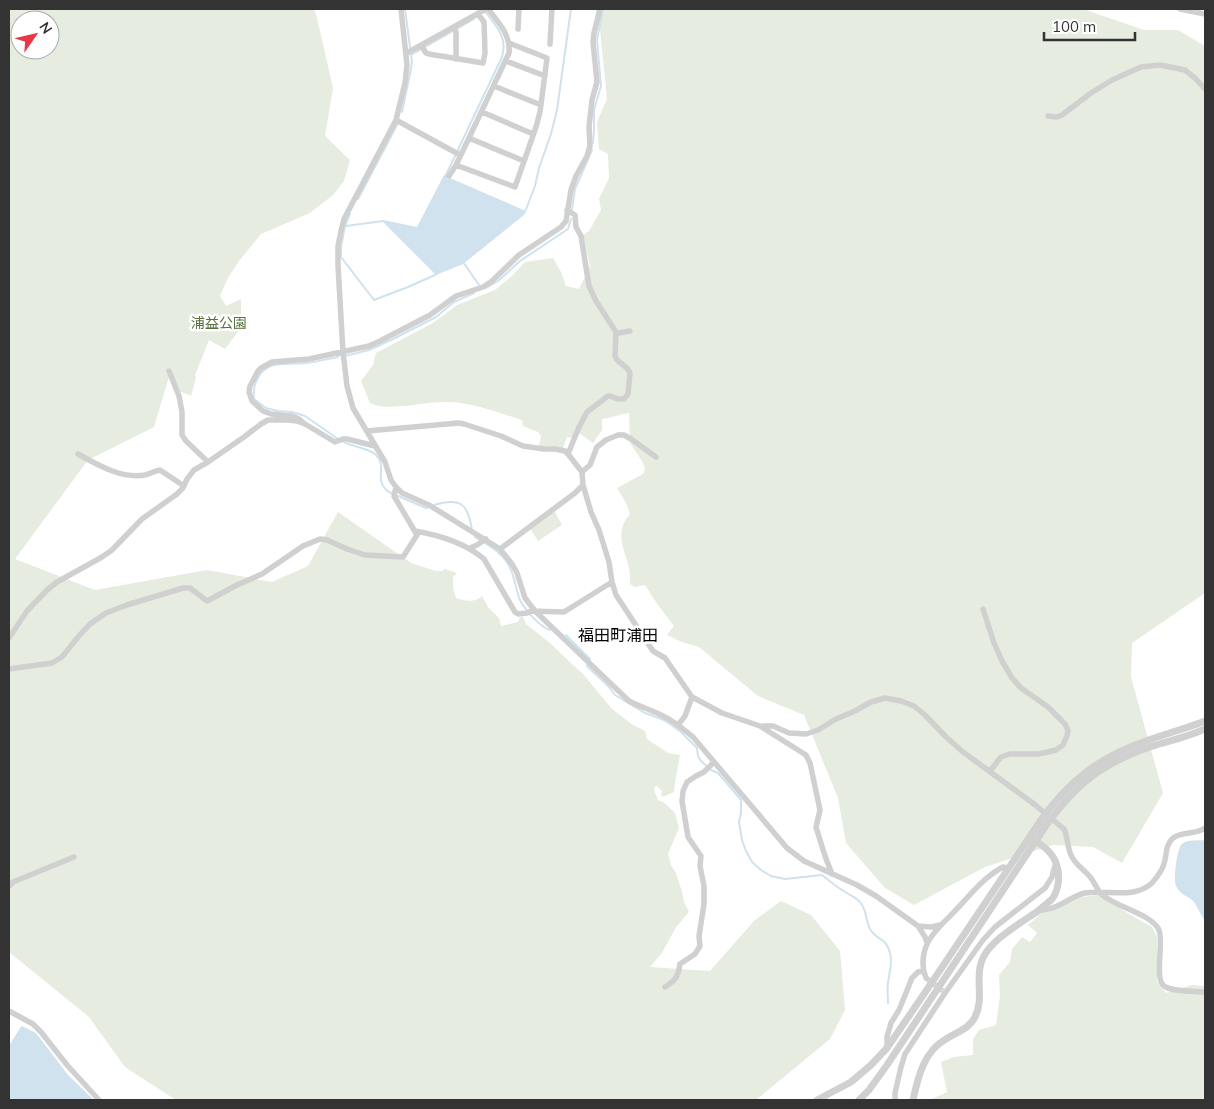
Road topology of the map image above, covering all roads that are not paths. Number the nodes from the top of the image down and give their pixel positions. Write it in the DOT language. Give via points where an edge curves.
graph roads {
  1 [pos="401,9"];
  2 [pos="519,9"];
  3 [pos="552,9"];
  4 [pos="600,9"];
  5 [pos="1180,9"];
  6 [pos="484,12"];
  7 [pos="1205,14"];
  8 [pos="454,29"];
  9 [pos="518,29"];
  10 [pos="509,43"];
  11 [pos="550,44"];
  12 [pos="422,47"];
  13 [pos="409,52"];
  14 [pos="456,59"];
  15 [pos="506,61"];
  16 [pos="545,76"];
  17 [pos="494,86"];
  18 [pos="1205,89"];
  19 [pos="541,105"];
  20 [pos="482,112"];
  21 [pos="1048,116"];
  22 [pos="396,120"];
  23 [pos="533,134"];
  24 [pos="469,138"];
  25 [pos="457,154"];
  26 [pos="524,161"];
  27 [pos="456,165"];
  28 [pos="449,176"];
  29 [pos="567,210"];
  30 [pos="630,331"];
  31 [pos="616,332"];
  32 [pos="342,352"];
  33 [pos="169,371"];
  34 [pos="305,424"];
  35 [pos="367,431"];
  36 [pos="375,446"];
  37 [pos="78,454"];
  38 [pos="568,454"];
  39 [pos="656,457"];
  40 [pos="208,462"];
  41 [pos="582,472"];
  42 [pos="184,486"];
  43 [pos="582,486"];
  44 [pos="395,492"];
  45 [pos="415,531"];
  46 [pos="483,541"];
  47 [pos="470,548"];
  48 [pos="500,549"];
  49 [pos="612,582"];
  50 [pos="983,609"];
  51 [pos="531,612"];
  52 [pos="9,638"];
  53 [pos="9,669"];
  54 [pos="692,697"];
  55 [pos="1205,721"];
  56 [pos="678,725"];
  57 [pos="760,726"];
  58 [pos="1205,730"];
  59 [pos="710,766"];
  60 [pos="990,771"];
  61 [pos="1205,828"];
  62 [pos="1033,840"];
  63 [pos="74,857"];
  64 [pos="1056,863"];
  65 [pos="1008,868"];
  66 [pos="832,874"];
  67 [pos="9,886"];
  68 [pos="1100,893"];
  69 [pos="1036,911"];
  70 [pos="942,924"];
  71 [pos="918,926"];
  72 [pos="927,943"];
  73 [pos="923,971"];
  74 [pos="926,978"];
  75 [pos="665,987"];
  76 [pos="1205,992"];
  77 [pos="9,1011"];
  78 [pos="887,1048"];
  79 [pos="99,1100"];
  80 [pos="817,1100"];
  81 [pos="859,1100"];
  82 [pos="895,1100"];
  83 [pos="913,1100"];
  1 -- 13 [label="street"];
  2 -- 9 [label="street"];
  3 -- 11 [label="street"];
  4 -- 29 [label="street" via="593,42 597,82 589,127 590,146 570,190"];
  5 -- 7 [label="street"];
  6 -- 8 [label="street"];
  6 -- 10 [label="street" via="506,32"];
  6 -- 14 [label="street" via="485,53 482,63"];
  8 -- 12 [label="street"];
  8 -- 14 [label="street"];
  10 -- 15 [label="street"];
  10 -- 16 [label="street" via="548,58"];
  12 -- 13 [label="street"];
  12 -- 14 [label="street" via="428,54"];
  13 -- 22 [label="street"];
  15 -- 16 [label="street"];
  15 -- 17 [label="street"];
  16 -- 19 [label="street"];
  17 -- 19 [label="street"];
  17 -- 20 [label="street"];
  18 -- 21 [label="street" via="1185,70 1160,65 1141,67 1112,80 1062,115"];
  19 -- 23 [label="street"];
  20 -- 23 [label="street"];
  20 -- 24 [label="street"];
  22 -- 25 [label="street"];
  22 -- 32 [label="street" via="354,197 341,231 338,266"];
  23 -- 26 [label="street"];
  24 -- 25 [label="street"];
  24 -- 26 [label="street"];
  25 -- 27 [label="street"];
  26 -- 27 [label="street" via="515,187"];
  27 -- 28 [label="street"];
  29 -- 31 [label="street" via="575,215 589,286"];
  29 -- 32 [label="street" via="562,228 519,255 492,281 456,296 430,315 380,341"];
  30 -- 31 [label="street"];
  31 -- 38 [label="street" via="614,356 630,373 628,394 621,399 610,396 587,412"];
  32 -- 34 [label="street" via="272,362 258,372 250,386 252,401 263,411 299,418"];
  32 -- 35 [label="street" via="352,408"];
  33 -- 40 [label="street" via="179,396 182,435"];
  34 -- 36 [label="street" via="334,442 347,439"];
  34 -- 40 [label="street" via="268,420"];
  35 -- 36 [label="street"];
  35 -- 38 [label="street" via="459,423 523,446 555,449"];
  36 -- 44 [label="street" via="386,462"];
  37 -- 42 [label="street" via="123,474 147,475 160,470"];
  38 -- 41 [label="street"];
  39 -- 41 [label="street" via="631,439 618,435 597,447 590,465"];
  40 -- 42 [label="street" via="190,473"];
  41 -- 43 [label="street"];
  42 -- 52 [label="street" via="142,519 112,550 47,590 27,611"];
  43 -- 48 [label="street"];
  43 -- 49 [label="street" via="602,538"];
  44 -- 45 [label="street"];
  44 -- 46 [label="street" via="431,506 473,531"];
  45 -- 47 [label="street"];
  45 -- 53 [label="street" via="417,535 403,557 365,555 320,539 303,546 262,574 207,601 190,588 183,588 127,604 90,624 62,657 52,663"];
  46 -- 47 [label="street"];
  46 -- 48 [label="street"];
  47 -- 51 [label="street" via="484,559 516,612"];
  48 -- 51 [label="street" via="517,573"];
  49 -- 51 [label="street" via="564,612"];
  49 -- 54 [label="street" via="616,595 653,651 665,658"];
  50 -- 60 [label="street" via="994,643 1012,678 1048,707 1068,730 1063,745 1056,750 1010,754 1001,757"];
  51 -- 56 [label="street" via="629,701"];
  54 -- 56 [label="street"];
  54 -- 57 [label="street" via="722,713"];
  55 -- 62 [label="street" via="1123,749 1087,770 1051,805"];
  56 -- 59 [label="street" via="692,737"];
  57 -- 60 [label="street" via="806,734 871,702 885,698 901,701 914,706 963,752"];
  57 -- 66 [label="street" via="803,752 810,763 820,810 816,827"];
  58 -- 62 [label="street" via="1125,756 1098,772 1067,798"];
  59 -- 66 [label="street" via="787,848 804,861"];
  59 -- 75 [label="street" via="687,782 682,801 688,837 701,856 704,904 700,946 695,954 680,964 678,976"];
  60 -- 68 [label="street, bridge" via="1064,829 1071,856"];
  61 -- 68 [label="street" via="1173,838 1167,846 1159,875 1150,884 1134,892"];
  62 -- 64 [label="street" via="1046,848"];
  62 -- 65 [label="street"];
  62 -- 81 [label="street" via="887,1065"];
  63 -- 67 [label="street"];
  64 -- 69 [label="street" via="1059,878 1056,893"];
  64 -- 82 [label="street" via="1045,888 995,927 944,992 905,1054"];
  65 -- 70 [label="street" via="1003,867 986,878"];
  65 -- 78 [label="street"];
  66 -- 71 [label="street" via="876,896"];
  68 -- 69 [label="street" via="1082,894 1051,909"];
  68 -- 76 [label="street" via="1154,923 1159,930 1159,980 1164,986"];
  69 -- 83 [label="street" via="987,951 978,973 976,1015 968,1027 938,1044 927,1055"];
  70 -- 71 [label="street" via="931,928"];
  70 -- 72 [label="street"];
  71 -- 72 [label="street"];
  72 -- 73 [label="street"];
  73 -- 74 [label="street"];
  73 -- 78 [label="street" via="912,978 891,1023"];
  77 -- 79 [label="street" via="41,1032"];
  78 -- 80 [label="street" via="850,1082"];
}
